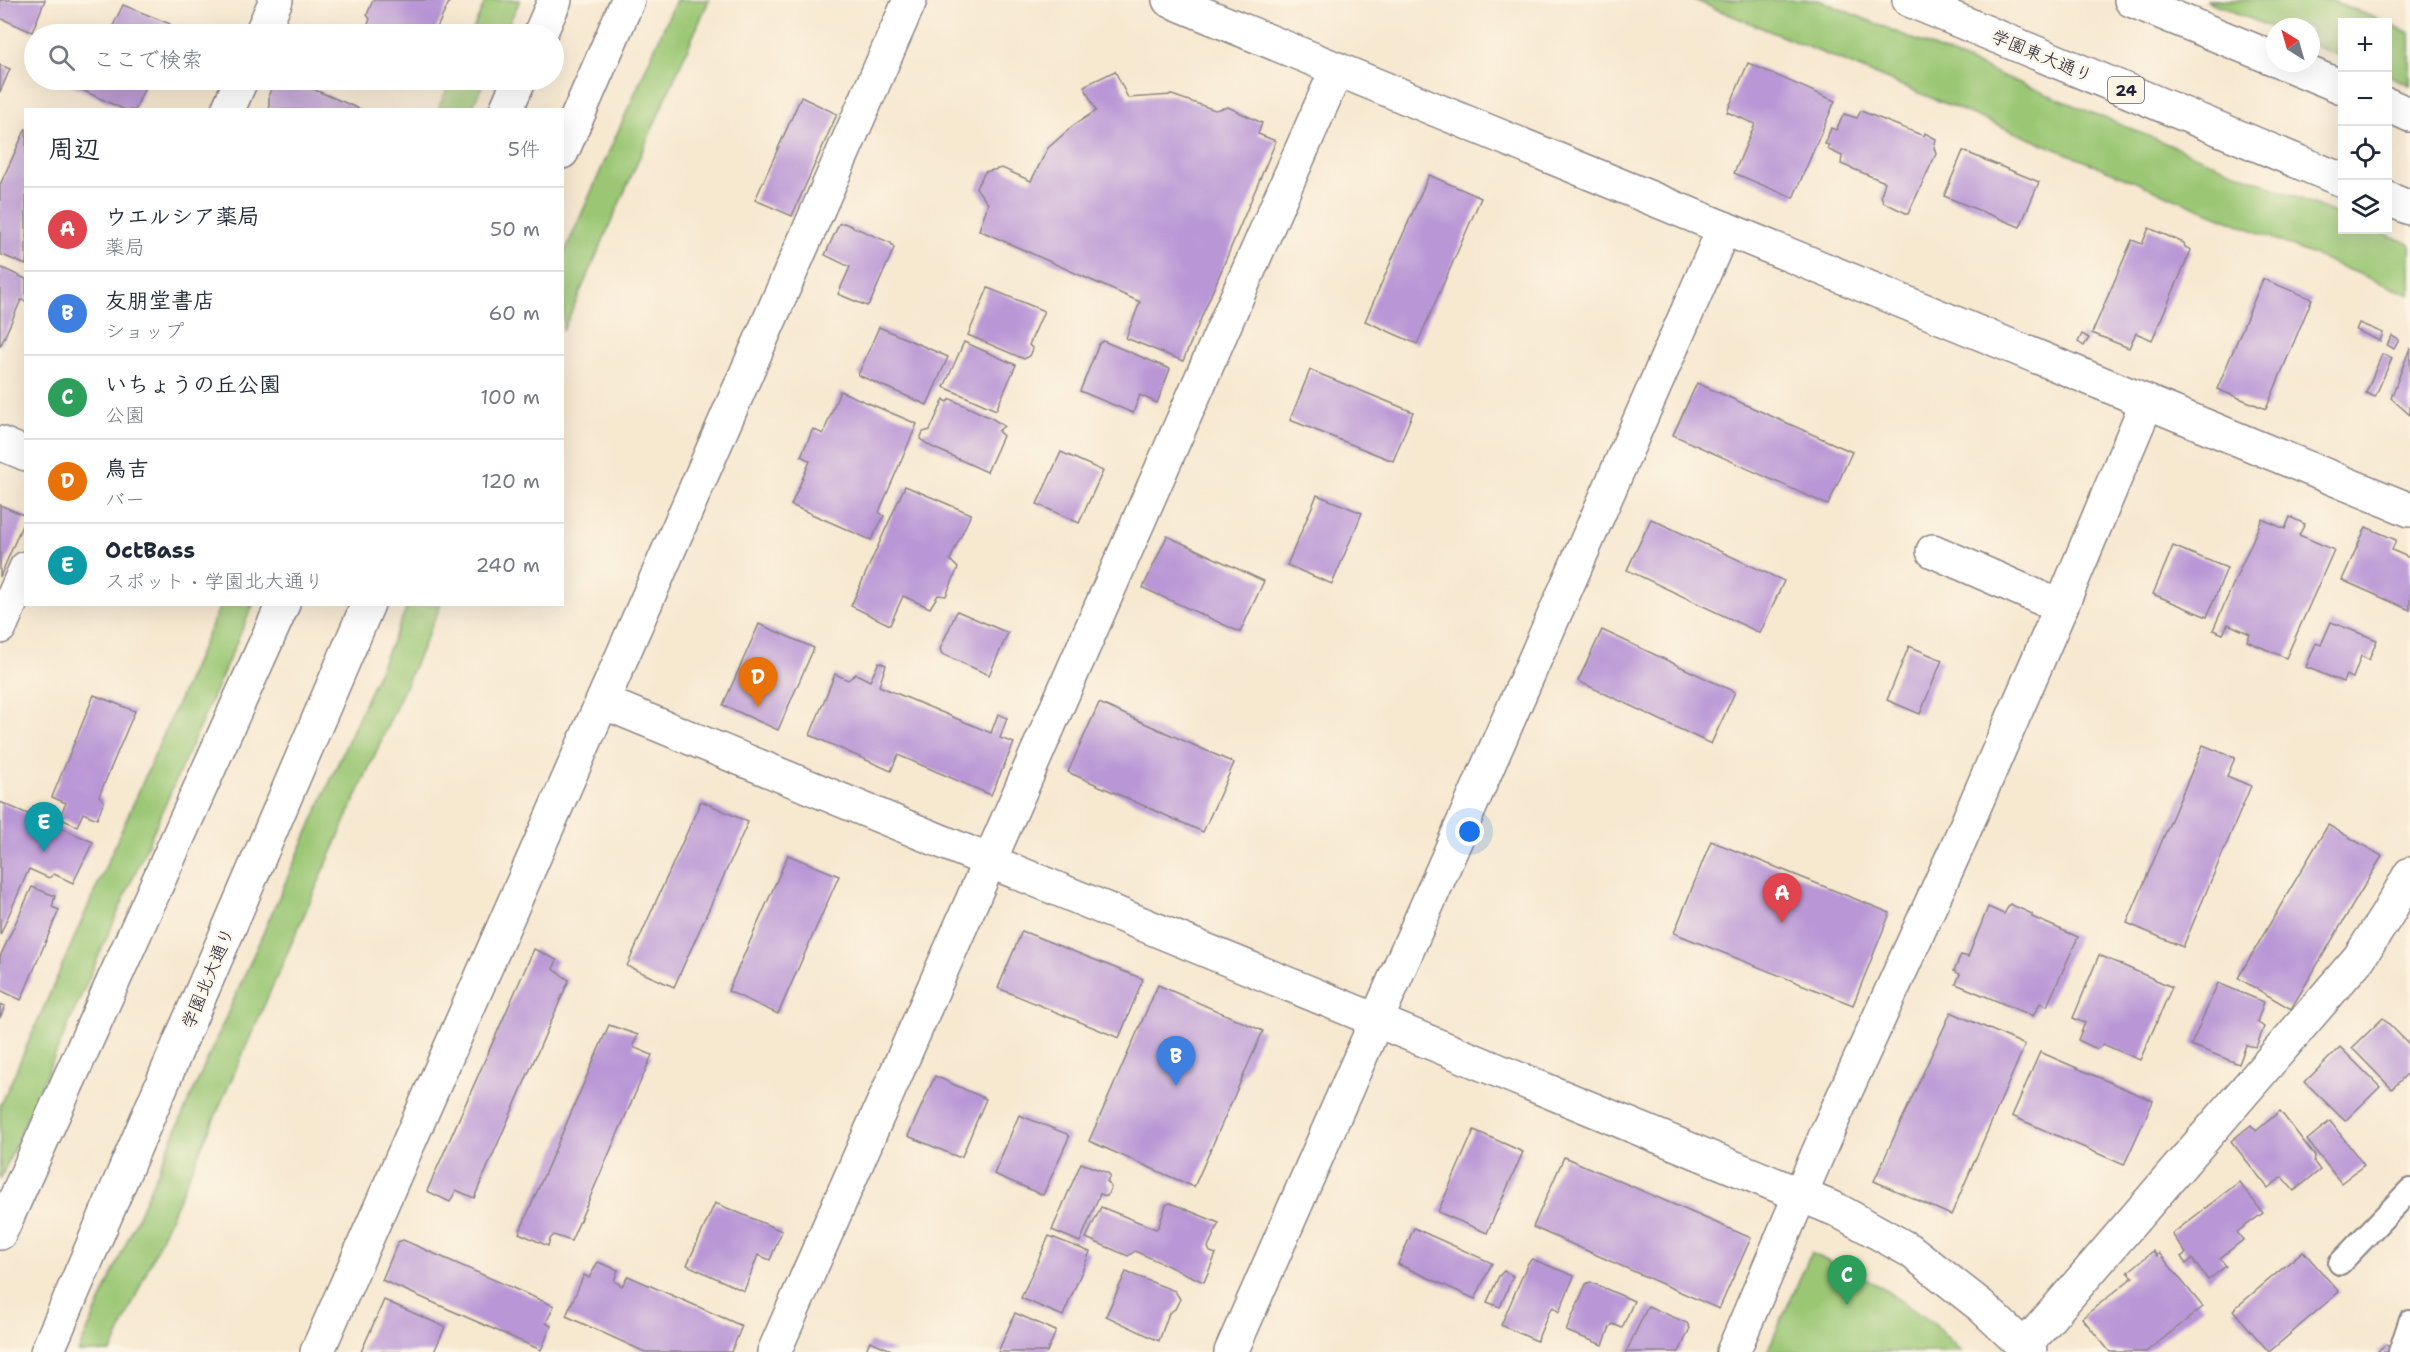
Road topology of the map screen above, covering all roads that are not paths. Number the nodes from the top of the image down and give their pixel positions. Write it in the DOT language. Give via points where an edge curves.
graph roads {
  1 [pos="276,0"];
  2 [pos="555,0"];
  3 [pos="628,0"];
  4 [pos="910,0"];
  5 [pos="1169,0"];
  6 [pos="1909,0"];
  7 [pos="2130,0"];
  8 [pos="265,24"];
  9 [pos="544,24"];
  10 [pos="2266,55"];
  11 [pos="1337,69"];
  12 [pos="2306,72"];
  13 [pos="2338,85"];
  14 [pos="237,90"];
  15 [pos="515,90"];
  16 [pos="2392,107"];
  17 [pos="229,108"];
  18 [pos="507,108"];
  19 [pos="2410,115"];
  20 [pos="564,147"];
  21 [pos="2338,178"];
  22 [pos="2392,201"];
  23 [pos="2410,208"];
  24 [pos="1724,228"];
  25 [pos="2147,402"];
  26 [pos="0,443"];
  27 [pos="24,453"];
  28 [pos="2410,510"];
  29 [pos="1933,551"];
  30 [pos="24,573"];
  31 [pos="282,606"];
  32 [pos="367,606"];
  33 [pos="2061,607"];
  34 [pos="0,627"];
  35 [pos="603,702"];
  36 [pos="988,860"];
  37 [pos="2410,874"];
  38 [pos="1377,1021"];
  39 [pos="2410,1190"];
  40 [pos="1802,1195"];
  41 [pos="0,1233"];
  42 [pos="2340,1263"];
  43 [pos="2410,1322"];
  44 [pos="2027,1349"];
  45 [pos="47,1352"];
  46 [pos="317,1352"];
  47 [pos="774,1352"];
  48 [pos="1231,1352"];
  49 [pos="1733,1352"];
  50 [pos="2400,1352"];
  1 -- 8 [label="street"];
  2 -- 9 [label="street"];
  3 -- 20 [label="street"];
  4 -- 35 [label="street"];
  5 -- 11 [label="street"];
  6 -- 21 [label="street, 学園東大通り / 24"];
  7 -- 10 [label="street"];
  11 -- 24 [label="street"];
  11 -- 36 [label="street"];
  12 -- 13 [label="street"];
  14 -- 17 [label="street"];
  15 -- 18 [label="street"];
  16 -- 19 [label="street"];
  22 -- 23 [label="street"];
  24 -- 25 [label="street"];
  24 -- 38 [label="street"];
  25 -- 28 [label="street"];
  25 -- 33 [label="street"];
  26 -- 27 [label="street"];
  29 -- 33 [label="street"];
  30 -- 34 [label="street"];
  31 -- 41 [label="street"];
  32 -- 45 [label="street, 学園北大通り"];
  33 -- 40 [label="street"];
  35 -- 36 [label="street"];
  35 -- 46 [label="street"];
  36 -- 38 [label="street"];
  36 -- 47 [label="street"];
  37 -- 44 [label="street" via="2359,958"];
  38 -- 40 [label="street"];
  38 -- 48 [label="street"];
  39 -- 42 [label="lane"];
  40 -- 44 [label="street" via="1911,1251 1980,1305"];
  40 -- 49 [label="street"];
  43 -- 50 [label="lane"];
}
